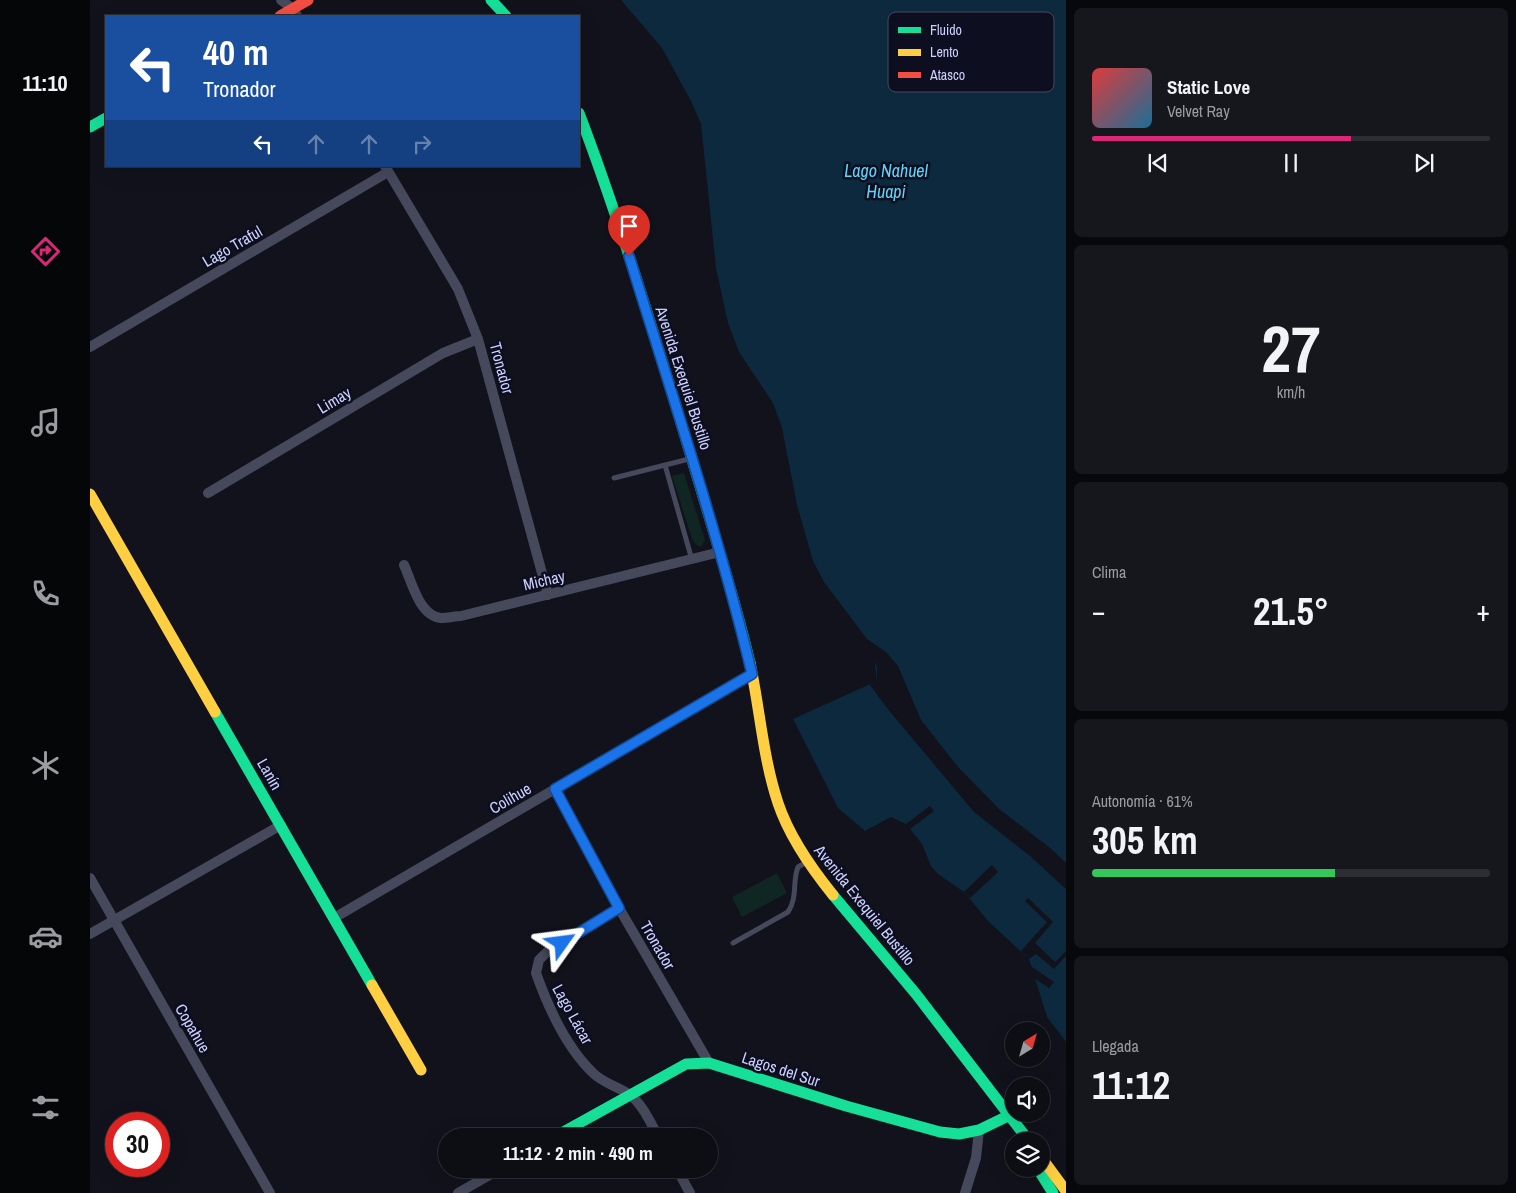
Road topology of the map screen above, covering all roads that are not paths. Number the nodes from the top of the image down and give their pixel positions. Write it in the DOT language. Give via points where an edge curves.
graph roads {
  1 [pos="281,0"];
  2 [pos="308,0"];
  3 [pos="491,0"];
  4 [pos="295,13"];
  5 [pos="505,15"];
  6 [pos="580,116"];
  7 [pos="105,119"];
  8 [pos="90,127"];
  9 [pos="387,169"];
  10 [pos="478,339"];
  11 [pos="90,347"];
  12 [pos="692,458"];
  13 [pos="664,465"];
  14 [pos="614,478"];
  15 [pos="208,493"];
  16 [pos="90,494"];
  17 [pos="720,552"];
  18 [pos="692,560"];
  19 [pos="404,565"];
  20 [pos="548,595"];
  21 [pos="752,674"];
  22 [pos="555,789"];
  23 [pos="281,825"];
  24 [pos="808,862"];
  25 [pos="90,878"];
  26 [pos="619,908"];
  27 [pos="334,918"];
  28 [pos="115,920"];
  29 [pos="90,934"];
  30 [pos="733,943"];
  31 [pos="708,1063"];
  32 [pos="421,1070"];
  33 [pos="629,1094"];
  34 [pos="1005,1112"];
  35 [pos="1005,1117"];
  36 [pos="1013,1122"];
  37 [pos="570,1128"];
  38 [pos="653,1128"];
  39 [pos="979,1130"];
  40 [pos="1021,1132"];
  41 [pos="1050,1169"];
  42 [pos="1043,1177"];
  43 [pos="489,1178"];
  44 [pos="681,1178"];
  45 [pos="475,1189"];
  46 [pos="1066,1191"];
  47 [pos="270,1193"];
  48 [pos="458,1193"];
  49 [pos="690,1193"];
  50 [pos="965,1193"];
  51 [pos="1053,1193"];
  1 -- 4 [label="street"];
  2 -- 4 [label="main road"];
  3 -- 5 [label="main road"];
  6 -- 12 [label="main road, Avenida Exequiel Bustillo" via="605,182"];
  7 -- 8 [label="main road"];
  9 -- 10 [label="street, Tronador" via="458,289"];
  9 -- 11 [label="street, Lago Traful"];
  10 -- 15 [label="street, Limay" via="443,353"];
  10 -- 20 [label="street, Tronador"];
  12 -- 13 [label="lane"];
  12 -- 17 [label="main road, Avenida Exequiel Bustillo"];
  13 -- 14 [label="lane"];
  13 -- 18 [label="lane"];
  16 -- 23 [label="main road, Lanín"];
  17 -- 18 [label="street, Michay"];
  17 -- 21 [label="main road, Avenida Exequiel Bustillo"];
  18 -- 20 [label="street, Michay"];
  19 -- 20 [label="street, Michay" via="421,604 429,614 441,618"];
  21 -- 22 [label="street, Colihue"];
  21 -- 24 [label="main road, Avenida Exequiel Bustillo" via="767,763 778,804"];
  22 -- 26 [label="street, Tronador"];
  22 -- 27 [label="street, Colihue"];
  23 -- 27 [label="main road, Lanín"];
  23 -- 28 [label="street"];
  24 -- 30 [label="lane" via="798,867 794,877 796,892 788,912"];
  24 -- 34 [label="main road, Avenida Exequiel Bustillo" via="916,994"];
  25 -- 28 [label="street, Copahue"];
  26 -- 31 [label="street, Tronador"];
  26 -- 33 [label="street, Lago Lácar" via="548,952 540,960 536,973 580,1059 605,1084"];
  27 -- 32 [label="main road, Lanín"];
  28 -- 29 [label="street"];
  28 -- 47 [label="street, Copahue"];
  31 -- 33 [label="main road, Lagos del Sur" via="686,1064"];
  31 -- 39 [label="main road, Lagos del Sur" via="940,1132 959,1134"];
  33 -- 37 [label="main road, Lagos del Sur"];
  33 -- 38 [label="street" via="640,1105"];
  35 -- 39 [label="main road, Lagos del Sur"];
  36 -- 40 [label="main road, Avenida Exequiel Bustillo"];
  39 -- 50 [label="street" via="976,1158"];
  41 -- 46 [label="main road"];
  42 -- 51 [label="main road"];
  43 -- 45 [label="street"];
  44 -- 49 [label="street"];
  45 -- 48 [label="street"];
}
